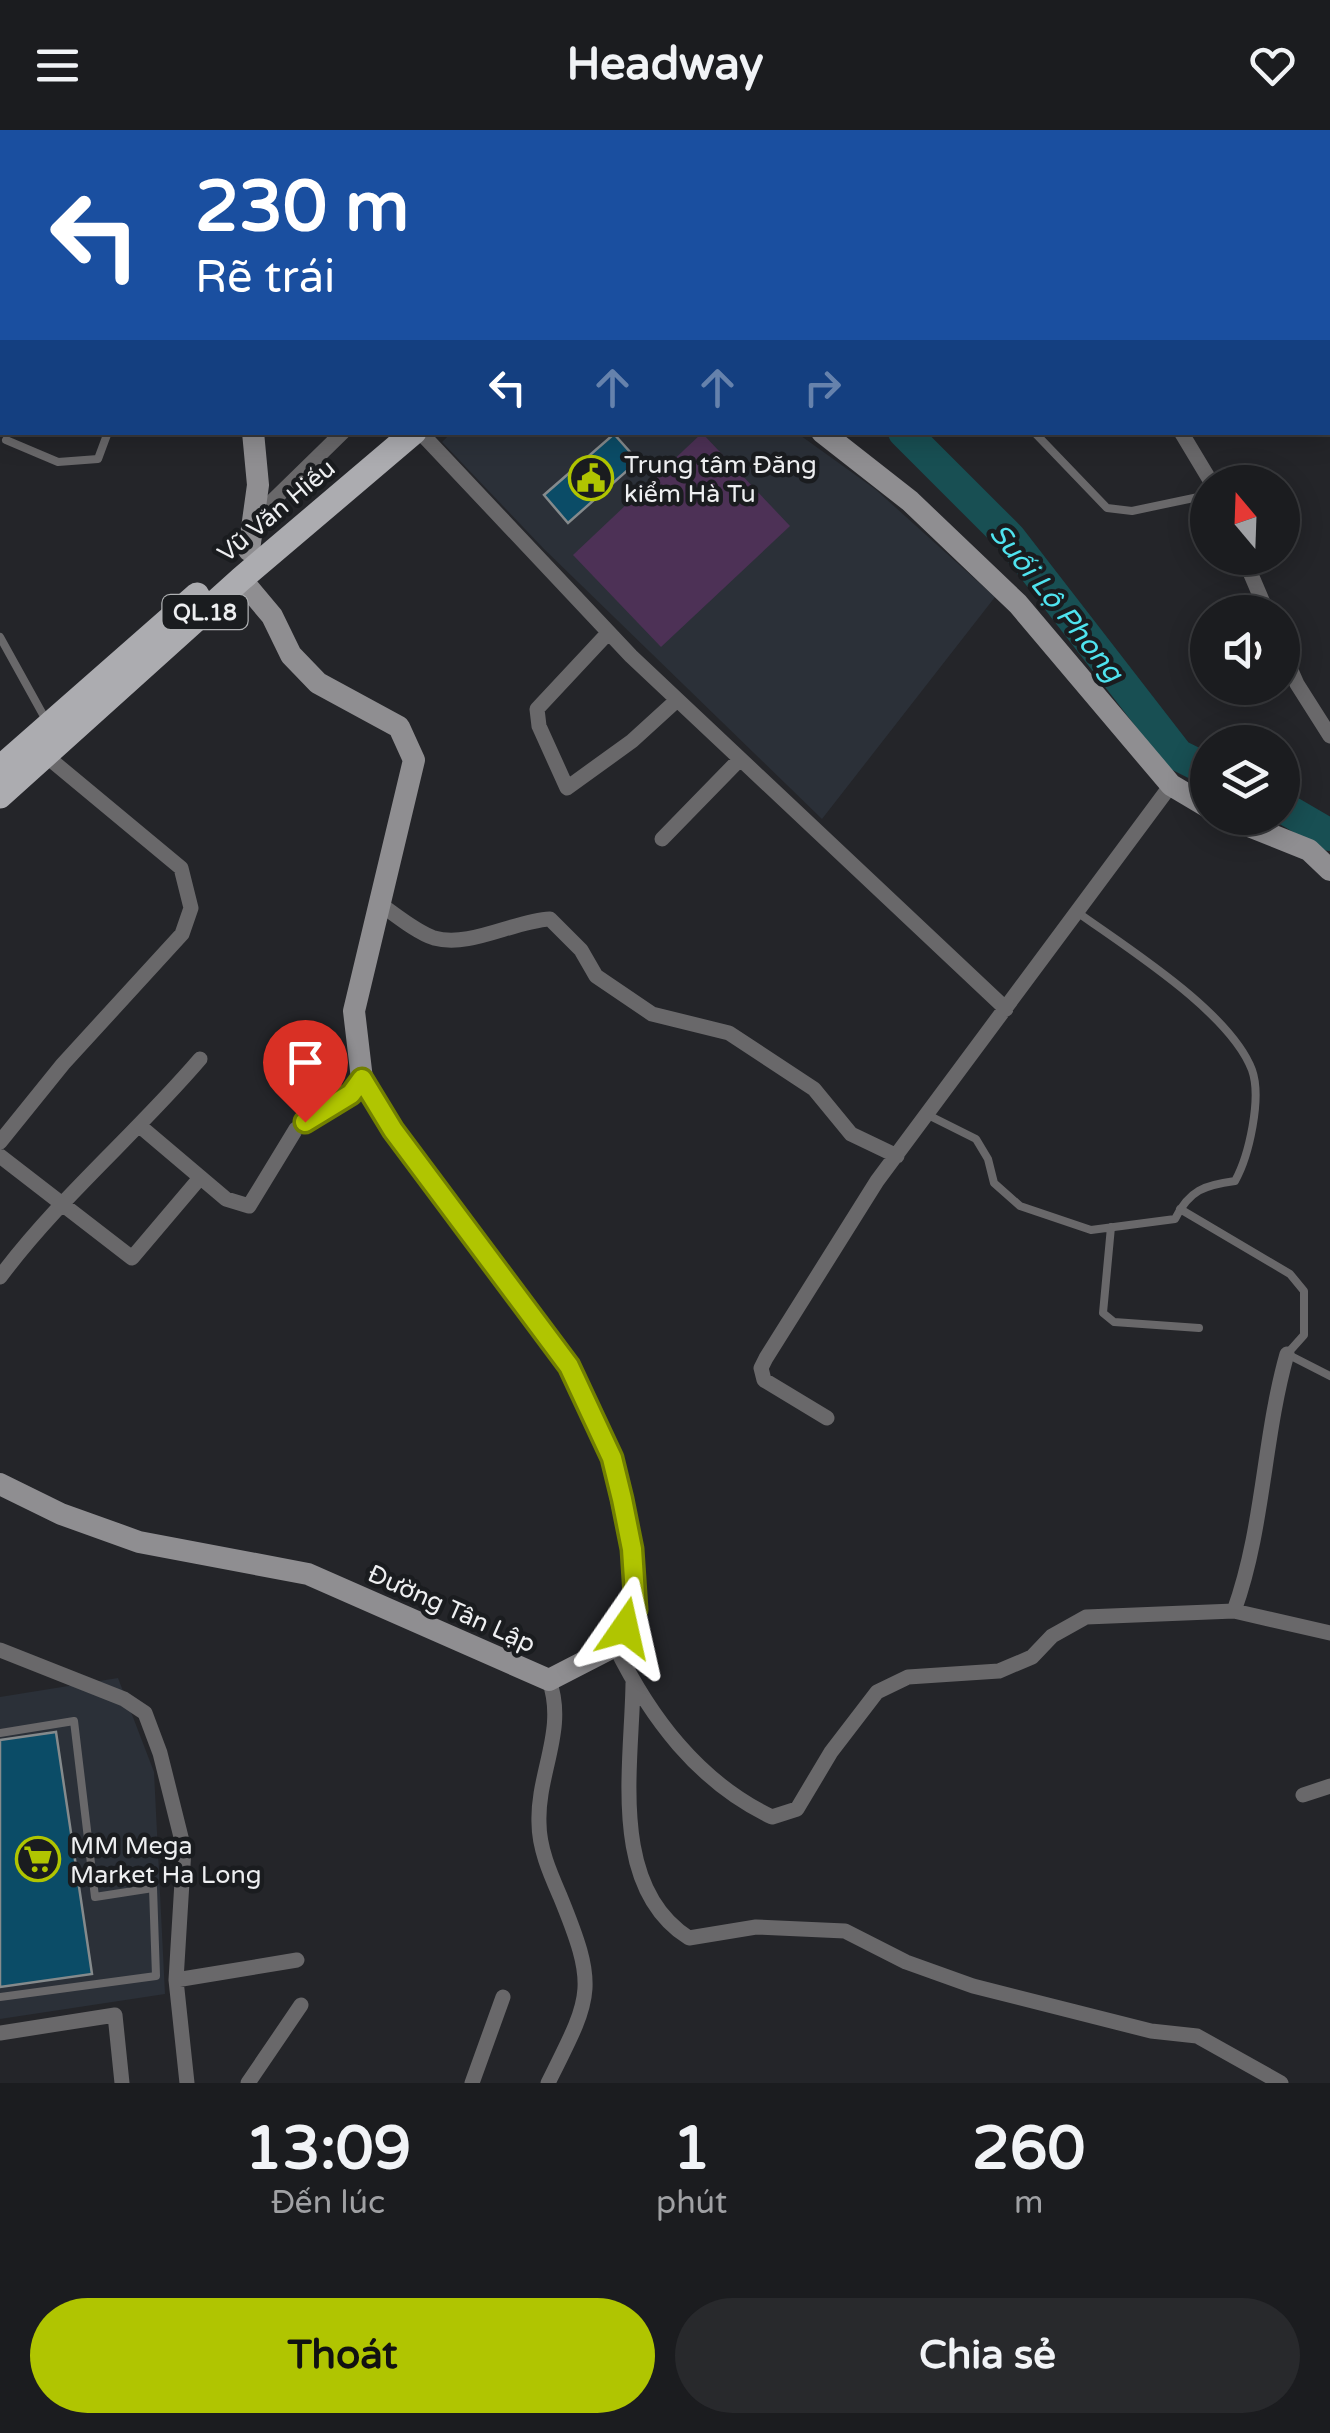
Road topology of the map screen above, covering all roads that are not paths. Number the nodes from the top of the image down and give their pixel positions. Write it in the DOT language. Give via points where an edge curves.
graph roads {
  1 [pos="107,435"];
  2 [pos="253,435"];
  3 [pos="341,435"];
  4 [pos="384,435"];
  5 [pos="413,435"];
  6 [pos="420,435"];
  7 [pos="826,435"];
  8 [pos="1037,435"];
  9 [pos="1183,435"];
  10 [pos="6,440"];
  11 [pos="1201,465"];
  12 [pos="1190,499"];
  13 [pos="254,520"];
  14 [pos="250,550"];
  15 [pos="241,579"];
  16 [pos="608,634"];
  17 [pos="0,637"];
  18 [pos="1300,690"];
  19 [pos="677,700"];
  20 [pos="49,725"];
  21 [pos="1330,736"];
  22 [pos="45,755"];
  23 [pos="740,759"];
  24 [pos="0,768"];
  25 [pos="1171,785"];
  26 [pos="0,796"];
  27 [pos="1190,796"];
  28 [pos="1272,835"];
  29 [pos="662,839"];
  30 [pos="1330,870"];
  31 [pos="380,904"];
  32 [pos="1077,912"];
  33 [pos="1006,1008"];
  34 [pos="200,1059"];
  35 [pos="362,1079"];
  36 [pos="927,1114"];
  37 [pos="141,1127"];
  38 [pos="0,1142"];
  39 [pos="0,1156"];
  40 [pos="897,1156"];
  41 [pos="199,1179"];
  42 [pos="59,1202"];
  43 [pos="1180,1209"];
  44 [pos="1111,1228"];
  45 [pos="0,1278"];
  46 [pos="1199,1328"];
  47 [pos="1287,1354"];
  48 [pos="1330,1376"];
  49 [pos="827,1418"];
  50 [pos="0,1484"];
  51 [pos="1234,1611"];
  52 [pos="1330,1633"];
  53 [pos="615,1646"];
  54 [pos="0,1650"];
  55 [pos="549,1680"];
  56 [pos="633,1683"];
  57 [pos="0,1733"];
  58 [pos="1330,1786"];
  59 [pos="1303,1795"];
  60 [pos="297,1960"];
  61 [pos="176,1980"];
  62 [pos="0,1997"];
  63 [pos="503,1997"];
  64 [pos="301,2005"];
  65 [pos="0,2033"];
  66 [pos="122,2083"];
  67 [pos="187,2083"];
  68 [pos="248,2083"];
  69 [pos="472,2083"];
  70 [pos="548,2083"];
  71 [pos="1281,2083"];
  1 -- 10 [label="lane" via="98,459 58,462"];
  2 -- 13 [label="street"];
  3 -- 13 [label="street"];
  4 -- 14 [label="main road, Vũ Văn Hiếu / QL.18"];
  5 -- 15 [label="main road, Vũ Văn Hiếu / QL.18"];
  6 -- 16 [label="street"];
  7 -- 25 [label="street" via="910,501 1018,604"];
  8 -- 12 [label="lane" via="1108,508 1132,511"];
  9 -- 11 [label="street"];
  13 -- 14 [label="street"];
  14 -- 20 [label="main road, Vũ Văn Hiếu / QL.18"];
  15 -- 22 [label="main road, Vũ Văn Hiếu / QL.18"];
  15 -- 31 [label="street" via="272,616 291,655 318,682 399,727 414,760"];
  16 -- 19 [label="street"];
  16 -- 19 [label="street" via="537,709 567,788"];
  17 -- 20 [label="lane"];
  18 -- 21 [label="street"];
  19 -- 23 [label="street"];
  20 -- 24 [label="main road, Vũ Văn Hiếu / QL.18"];
  22 -- 26 [label="main road, Vũ Văn Hiếu / QL.18"];
  22 -- 38 [label="street" via="181,868 191,908 182,934"];
  23 -- 29 [label="street"];
  23 -- 33 [label="street"];
  25 -- 27 [label="street"];
  25 -- 32 [label="street"];
  28 -- 30 [label="street" via="1309,850"];
  31 -- 35 [label="street" via="354,1011"];
  31 -- 40 [label="street" via="431,937 456,941 550,919 596,976 652,1014 729,1034 814,1088 851,1134"];
  32 -- 33 [label="street"];
  32 -- 43 [label="lane" via="1174,982 1233,1040 1253,1072 1248,1158 1235,1181 1204,1185"];
  33 -- 36 [label="street"];
  34 -- 37 [label="street"];
  35 -- 41 [label="street" via="351,1094 296,1129 248,1206 233,1204"];
  35 -- 53 [label="street" via="569,1366 612,1458 632,1549 636,1610"];
  36 -- 40 [label="street"];
  36 -- 44 [label="lane" via="976,1140 994,1183 1020,1206 1091,1230"];
  37 -- 41 [label="street"];
  37 -- 42 [label="street"];
  39 -- 42 [label="street"];
  40 -- 49 [label="street" via="761,1368 764,1380"];
  41 -- 42 [label="street" via="132,1258"];
  42 -- 45 [label="street"];
  43 -- 44 [label="lane" via="1175,1218"];
  43 -- 47 [label="lane" via="1290,1274 1304,1291 1304,1336"];
  44 -- 46 [label="lane" via="1103,1313 1114,1322"];
  47 -- 48 [label="lane"];
  47 -- 51 [label="street" via="1254,1540"];
  50 -- 55 [label="street, Đường Tân Lập" via="140,1542 308,1574"];
  51 -- 52 [label="street"];
  51 -- 56 [label="street" via="1086,1617 1032,1657 999,1670 908,1677 876,1692 797,1810 772,1817 706,1777"];
  53 -- 55 [label="street, Đường Tân Lập"];
  53 -- 56 [label="street"];
  54 -- 61 [label="street" via="144,1713 184,1849"];
  55 -- 70 [label="street" via="556,1725 538,1827 587,1982 583,2009"];
  56 -- 71 [label="street" via="632,1846 665,1923 689,1938 756,1926 845,1930 973,1986 1197,2036"];
  57 -- 62 [label="lane" via="74,1721 95,1897 153,1888 156,1976"];
  58 -- 59 [label="street"];
  60 -- 61 [label="street"];
  61 -- 67 [label="street"];
  63 -- 69 [label="street"];
  64 -- 68 [label="street"];
  65 -- 66 [label="street" via="115,2015"];
}
